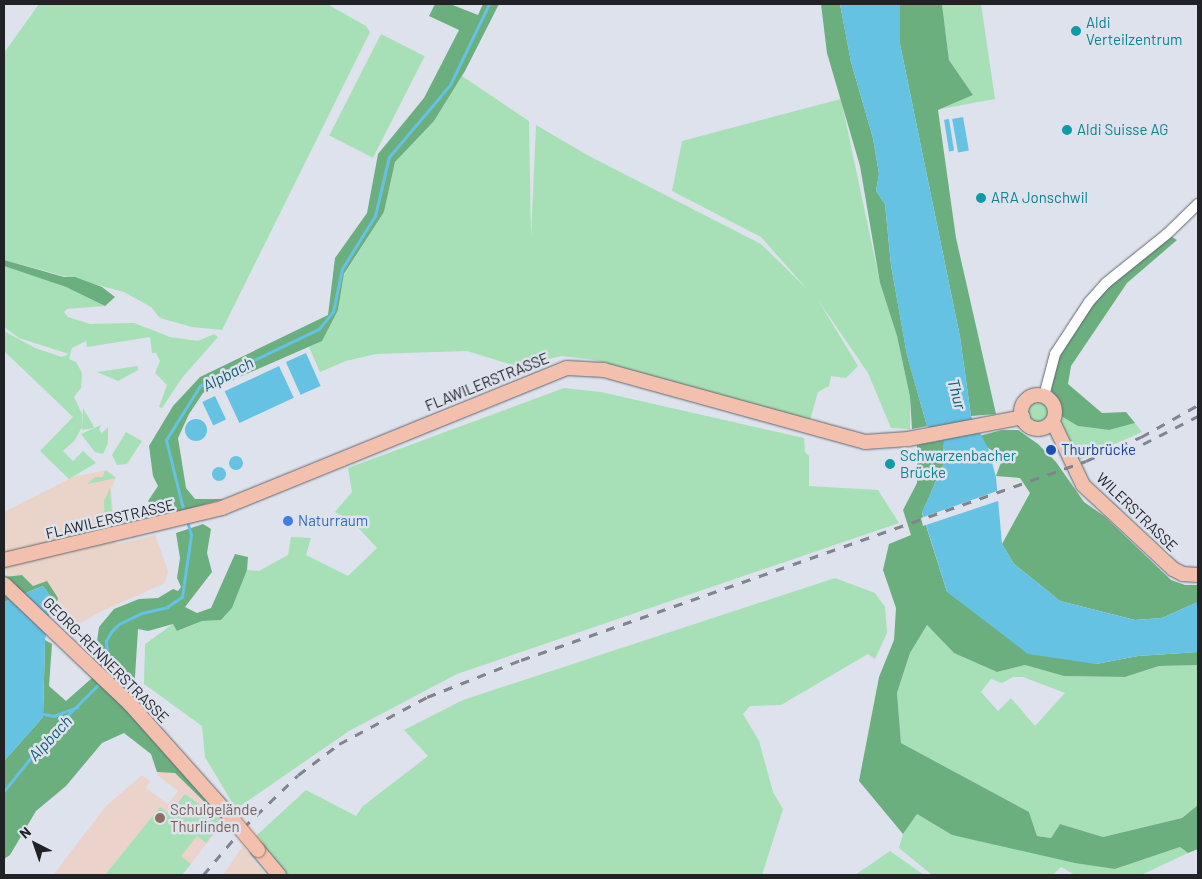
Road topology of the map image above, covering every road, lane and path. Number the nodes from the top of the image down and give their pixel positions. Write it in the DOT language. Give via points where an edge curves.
graph roads {
  1 [pos="1198,204"];
  2 [pos="1044,396"];
  3 [pos="1023,417"];
  4 [pos="1048,425"];
  5 [pos="4,560"];
  6 [pos="1198,575"];
  7 [pos="4,584"];
  8 [pos="279,875"];
  1 -- 2 [label="street" via="1168,234 1106,283 1089,302 1055,354"];
  2 -- 3 [label="main road" via="1027,398 1022,407"];
  2 -- 4 [label="main road, WILERSTRASSE" via="1053,407"];
  3 -- 4 [label="main road, WILERSTRASSE" via="1032,427"];
  3 -- 5 [label="main road, FLAWILERSTRASSE" via="885,442 855,441 604,370 567,368 222,508"];
  4 -- 6 [label="main road, WILERSTRASSE" via="1083,485 1173,569 1183,574"];
  7 -- 8 [label="main road, GEORG-RENNERSTRASSE, bridge" via="130,704"];
}
